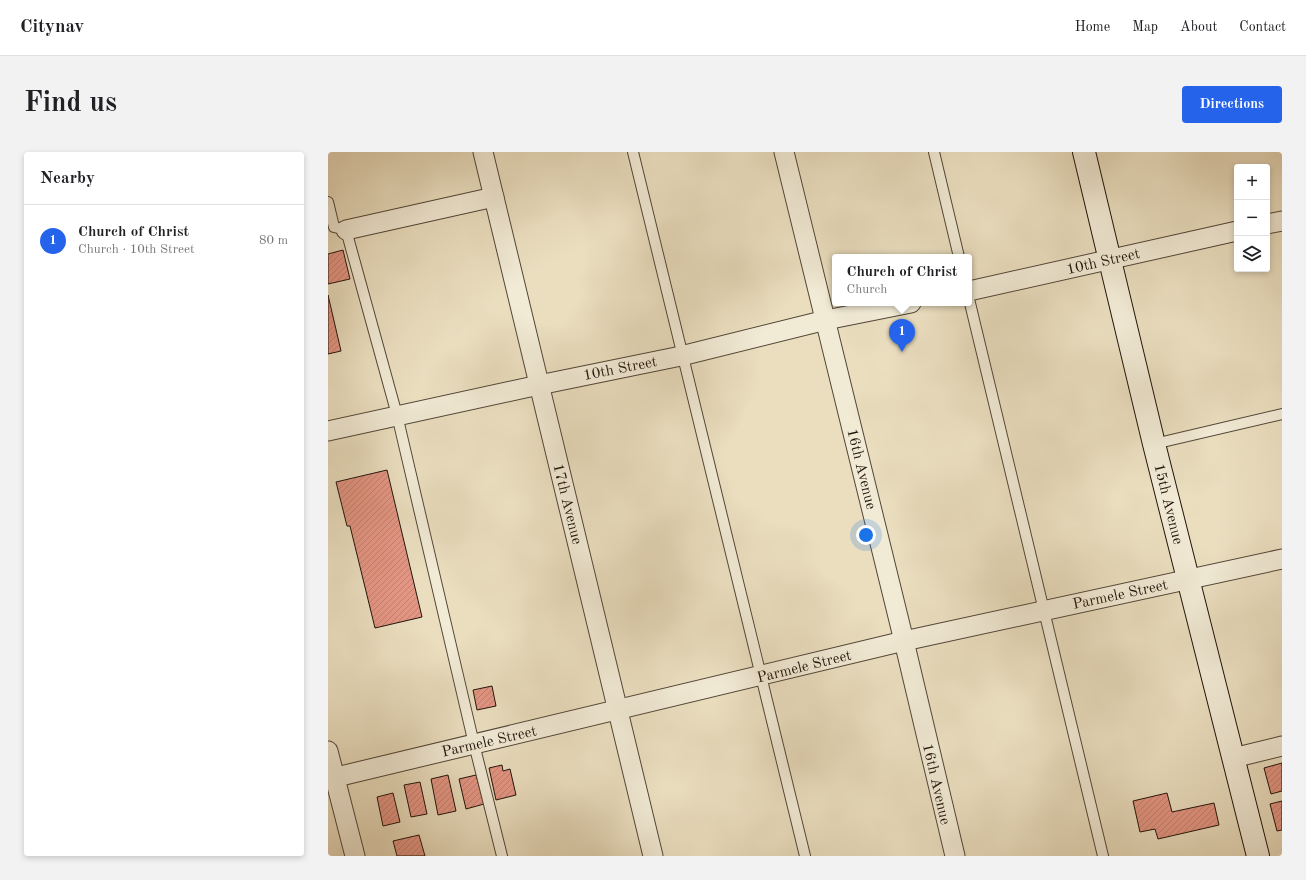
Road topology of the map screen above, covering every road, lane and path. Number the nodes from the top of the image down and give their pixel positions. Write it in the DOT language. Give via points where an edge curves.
graph roads {
  1 [pos="483,152"];
  2 [pos="632,152"];
  3 [pos="784,152"];
  4 [pos="934,152"];
  5 [pos="1084,152"];
  6 [pos="494,197"];
  7 [pos="328,202"];
  8 [pos="1282,221"];
  9 [pos="1270,223"];
  10 [pos="336,228"];
  11 [pos="1234,232"];
  12 [pos="958,254"];
  13 [pos="1110,259"];
  14 [pos="972,290"];
  15 [pos="896,306"];
  16 [pos="971,306"];
  17 [pos="826,320"];
  18 [pos="681,356"];
  19 [pos="539,385"];
  20 [pos="1282,414"];
  21 [pos="397,415"];
  22 [pos="328,431"];
  23 [pos="1154,444"];
  24 [pos="1282,559"];
  25 [pos="1188,580"];
  26 [pos="1043,611"];
  27 [pos="904,642"];
  28 [pos="762,676"];
  29 [pos="618,710"];
  30 [pos="474,744"];
  31 [pos="1282,746"];
  32 [pos="328,751"];
  33 [pos="1233,758"];
  34 [pos="331,778"];
  35 [pos="355,856"];
  36 [pos="502,856"];
  37 [pos="653,856"];
  38 [pos="805,856"];
  39 [pos="955,856"];
  40 [pos="1103,856"];
  41 [pos="1258,856"];
  1 -- 6 [label="street, 17th Avenue"];
  2 -- 18 [label="lane"];
  3 -- 17 [label="street, 16th Avenue"];
  4 -- 12 [label="lane"];
  5 -- 13 [label="main road, 15th Avenue"];
  6 -- 10 [label="street"];
  6 -- 19 [label="street, 17th Avenue"];
  7 -- 10 [label="lane"];
  8 -- 9 [label="street"];
  10 -- 21 [label="lane"];
  11 -- 13 [label="street, 10th Street"];
  13 -- 14 [label="street, 10th Street"];
  13 -- 23 [label="main road, 15th Avenue"];
  15 -- 17 [label="street, 10th Street"];
  16 -- 26 [label="lane"];
  17 -- 18 [label="street, 10th Street"];
  17 -- 27 [label="street, 16th Avenue"];
  18 -- 19 [label="street, 10th Street"];
  18 -- 28 [label="lane"];
  19 -- 21 [label="street, 10th Street"];
  19 -- 29 [label="street, 17th Avenue"];
  20 -- 23 [label="lane"];
  21 -- 22 [label="street, 10th Street"];
  21 -- 30 [label="lane"];
  23 -- 25 [label="main road, 15th Avenue"];
  24 -- 25 [label="street, Parmele Street"];
  25 -- 26 [label="street, Parmele Street"];
  25 -- 33 [label="main road, 15th Avenue"];
  26 -- 27 [label="street, Parmele Street"];
  26 -- 40 [label="lane"];
  27 -- 28 [label="street, Parmele Street"];
  27 -- 39 [label="street, 16th Avenue"];
  28 -- 29 [label="street, Parmele Street"];
  28 -- 38 [label="lane"];
  29 -- 30 [label="street, Parmele Street"];
  29 -- 37 [label="street, 17th Avenue"];
  30 -- 34 [label="street, Parmele Street"];
  30 -- 36 [label="lane"];
  31 -- 33 [label="street"];
  32 -- 34 [label="street"];
  33 -- 41 [label="main road, 15th Avenue"];
  34 -- 35 [label="street"];
}
